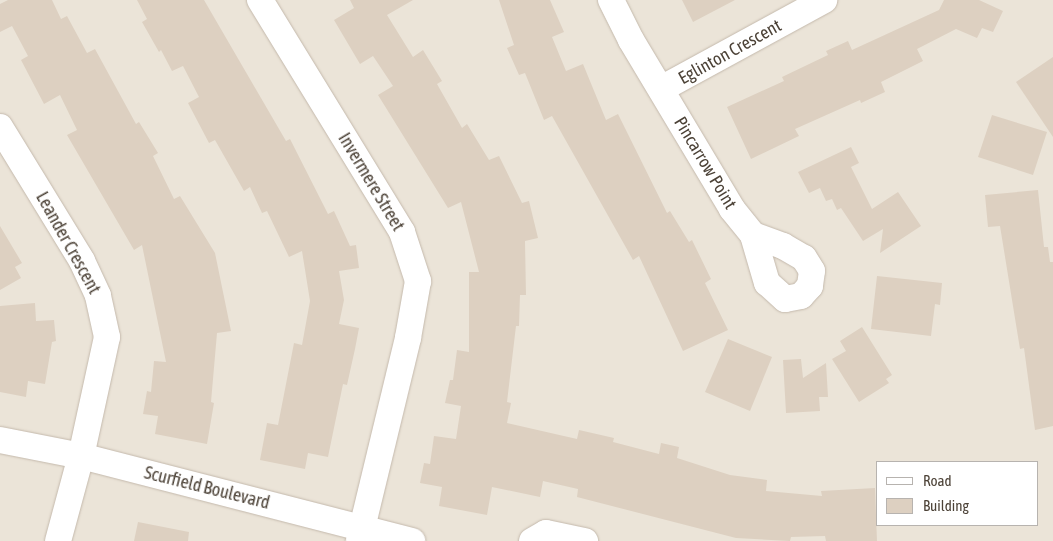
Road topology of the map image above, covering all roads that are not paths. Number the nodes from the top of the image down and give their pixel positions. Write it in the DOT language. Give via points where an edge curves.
graph roads {
  1 [pos="260,0"];
  2 [pos="611,0"];
  3 [pos="824,0"];
  4 [pos="661,89"];
  5 [pos="0,126"];
  6 [pos="753,235"];
  7 [pos="0,440"];
  8 [pos="81,456"];
  9 [pos="361,535"];
  10 [pos="58,541"];
  11 [pos="412,541"];
  12 [pos="532,541"];
  13 [pos="585,541"];
  1 -- 9 [label="street, Invermere Street" via="402,232 418,282"];
  2 -- 4 [label="street, Pincarrow Point"];
  3 -- 4 [label="street, Eglinton Crescent"];
  4 -- 6 [label="street, Pincarrow Point" via="732,209"];
  5 -- 8 [label="street, Leander Crescent" via="82,261 98,296 107,338"];
  7 -- 8 [label="street, Scurfield Boulevard"];
  8 -- 9 [label="street, Scurfield Boulevard"];
  8 -- 10 [label="street, Leander Crescent"];
  9 -- 11 [label="street, Scurfield Boulevard"];
  12 -- 13 [label="street" via="546,532"];
}
